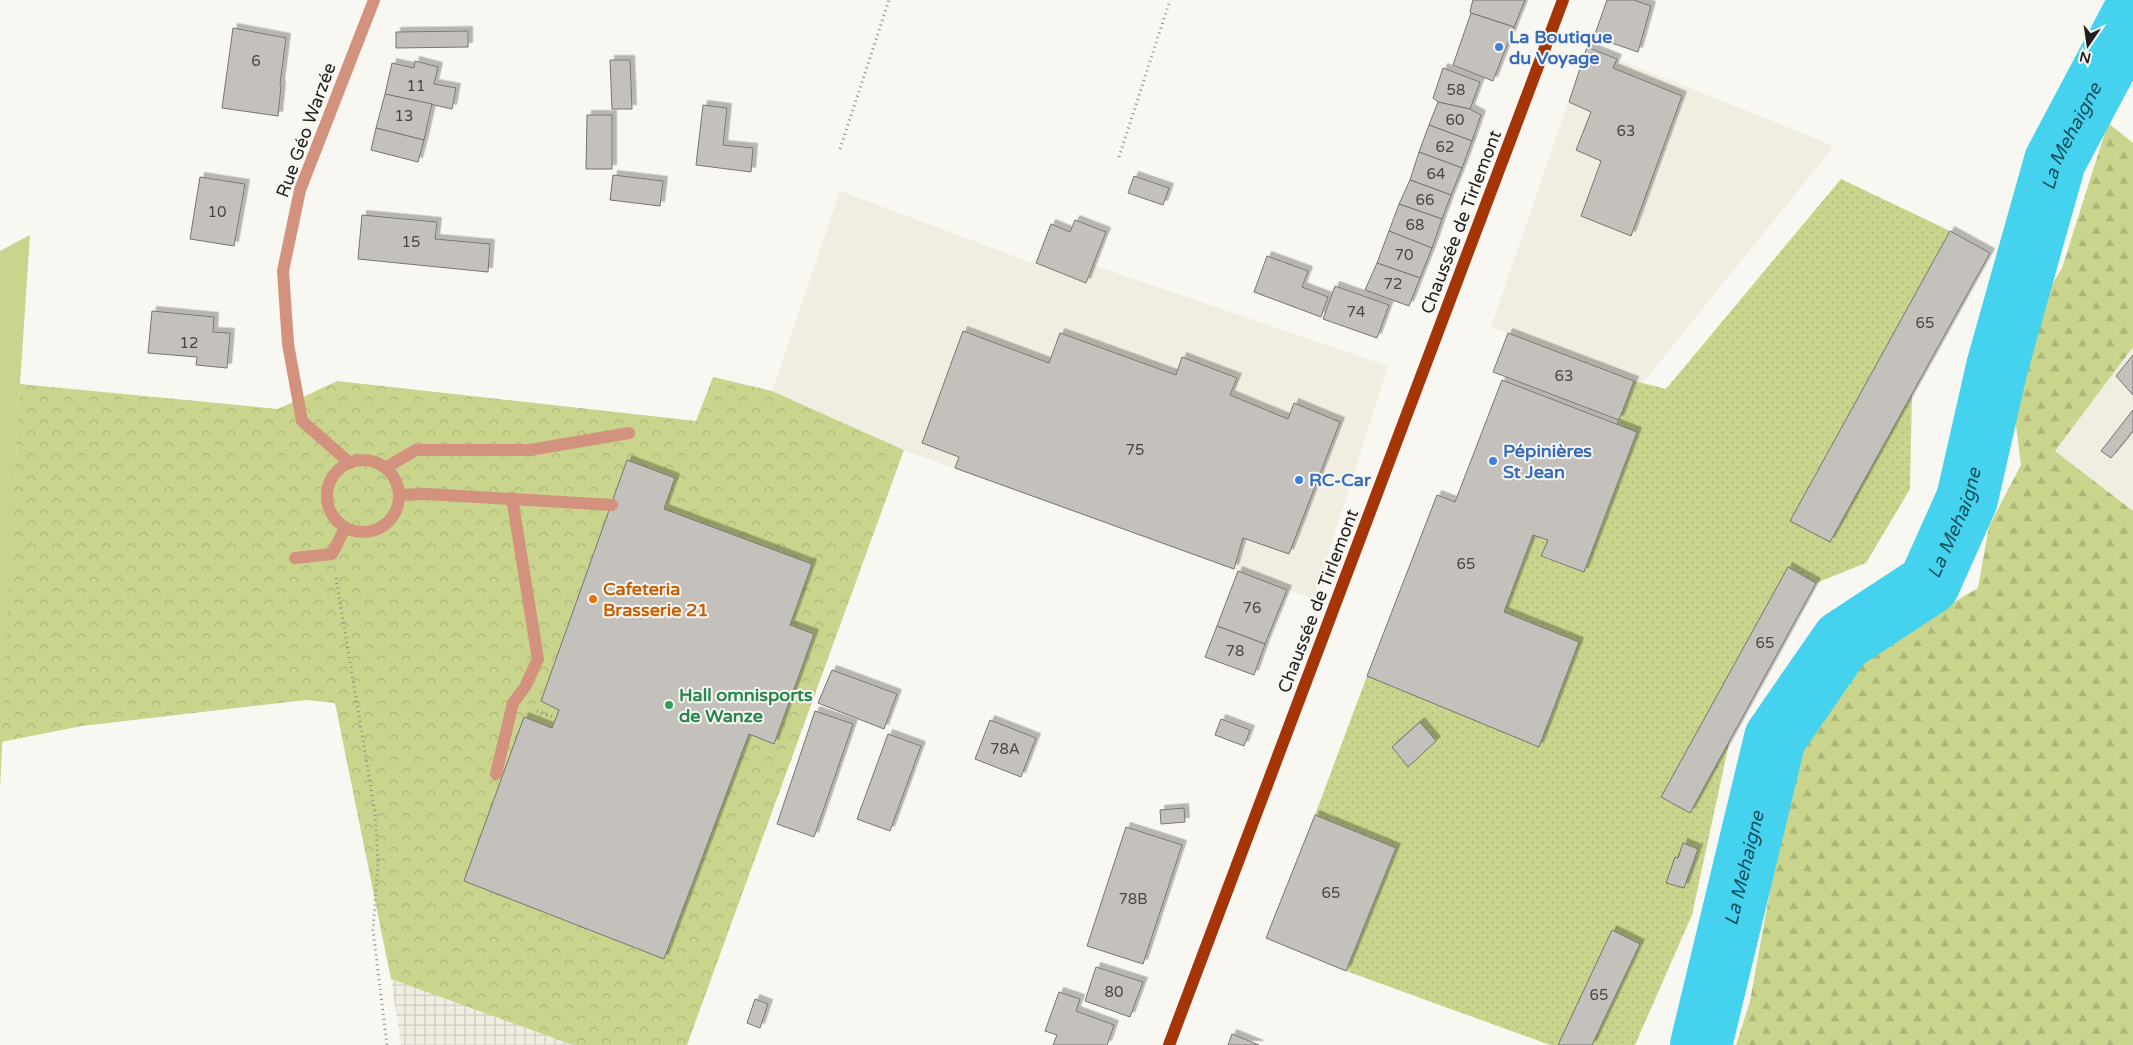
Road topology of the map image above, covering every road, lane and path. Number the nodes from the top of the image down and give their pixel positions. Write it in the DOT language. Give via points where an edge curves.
graph roads {
  1 [pos="374,0"];
  2 [pos="889,0"];
  3 [pos="1170,0"];
  4 [pos="1563,0"];
  5 [pos="840,149"];
  6 [pos="1119,158"];
  7 [pos="629,433"];
  8 [pos="350,463"];
  9 [pos="385,468"];
  10 [pos="399,495"];
  11 [pos="512,498"];
  12 [pos="612,504"];
  13 [pos="345,528"];
  14 [pos="332,554"];
  15 [pos="295,558"];
  16 [pos="496,774"];
  17 [pos="387,1045"];
  18 [pos="1169,1045"];
  1 -- 8 [label="street, Rue Géo Warzée" via="300,190 283,271 288,344 302,421"];
  2 -- 5 [label="path"];
  3 -- 6 [label="path"];
  4 -- 18 [label="main road, Chaussée de Tirlemont"];
  7 -- 9 [label="street" via="530,450 416,450"];
  8 -- 9 [label="street" via="362,460"];
  8 -- 13 [label="street" via="332,477 327,493 329,510"];
  9 -- 10 [label="street" via="392,475"];
  10 -- 11 [label="street"];
  10 -- 13 [label="street" via="397,508 382,527 370,532"];
  11 -- 12 [label="street"];
  11 -- 16 [label="street" via="538,658 525,687 513,702"];
  13 -- 14 [label="street"];
  14 -- 15 [label="street"];
  14 -- 17 [label="path" via="375,812 378,863 373,930"];
}
